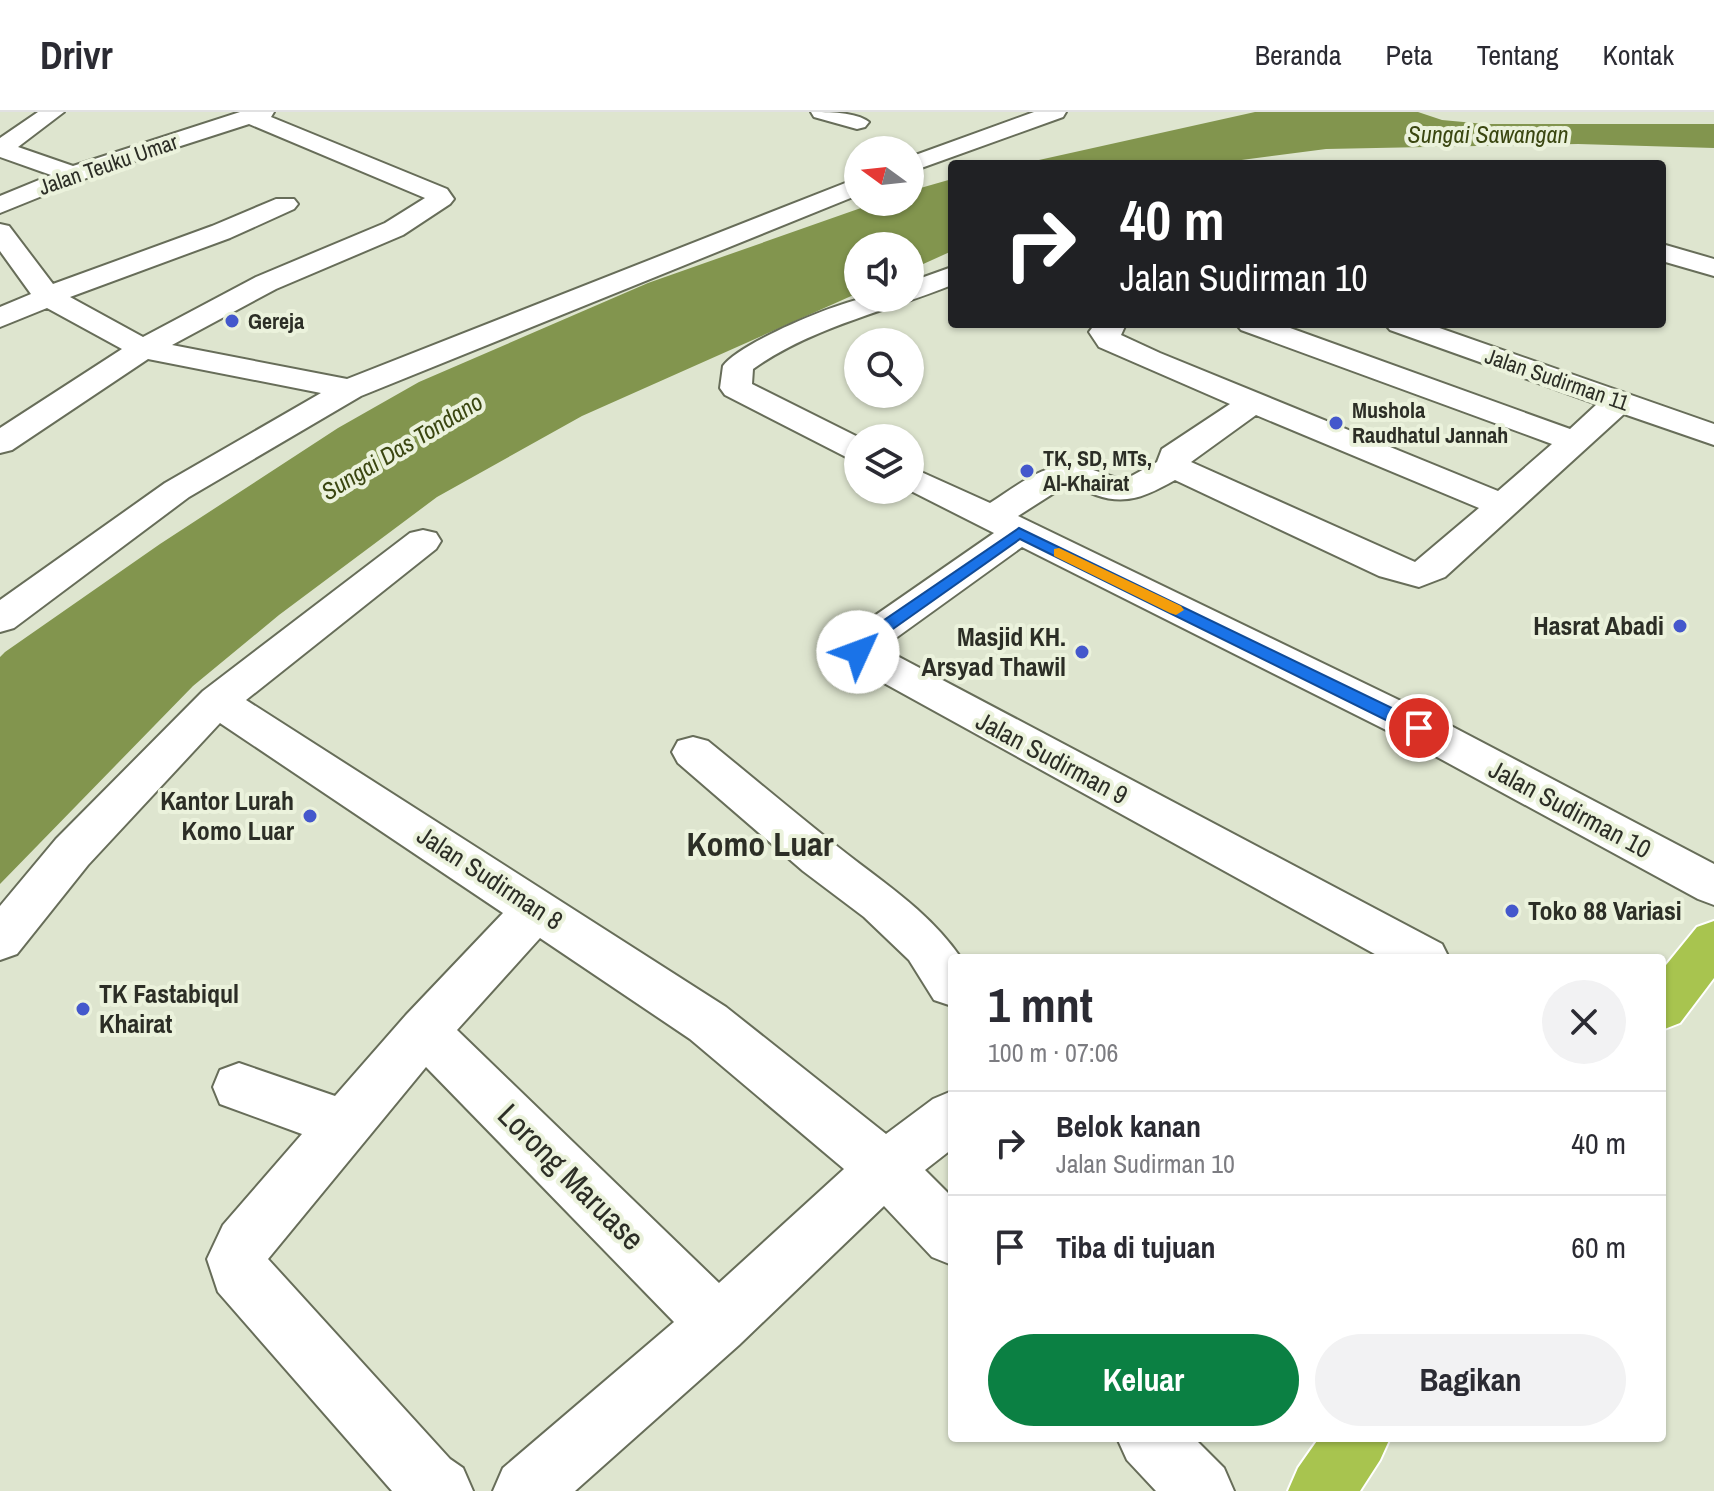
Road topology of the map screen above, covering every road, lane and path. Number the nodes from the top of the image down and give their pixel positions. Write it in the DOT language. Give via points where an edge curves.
graph roads {
  1 [pos="53,112"];
  2 [pos="822,112"];
  3 [pos="1055,112"];
  4 [pos="258,114"];
  5 [pos="857,122"];
  6 [pos="924,160"];
  7 [pos="71,174"];
  8 [pos="844,192"];
  9 [pos="285,204"];
  10 [pos="0,205"];
  11 [pos="0,232"];
  12 [pos="1666,253"];
  13 [pos="1714,268"];
  14 [pos="948,277"];
  15 [pos="924,286"];
  16 [pos="48,297"];
  17 [pos="853,312"];
  18 [pos="0,318"];
  19 [pos="1108,328"];
  20 [pos="1262,328"];
  21 [pos="1411,328"];
  22 [pos="143,349"];
  23 [pos="350,389"];
  24 [pos="1255,401"];
  25 [pos="1620,401"];
  26 [pos="1714,435"];
  27 [pos="1576,442"];
  28 [pos="0,443"];
  29 [pos="844,443"];
  30 [pos="1174,467"];
  31 [pos="924,484"];
  32 [pos="1504,506"];
  33 [pos="1005,525"];
  34 [pos="423,541"];
  35 [pos="0,619"];
  36 [pos="217,701"];
  37 [pos="693,752"];
  38 [pos="1714,886"];
  39 [pos="537,909"];
  40 [pos="0,940"];
  41 [pos="1714,941"];
  42 [pos="1418,954"];
  43 [pos="948,979"];
  44 [pos="1666,1003"];
  45 [pos="424,1031"];
  46 [pos="239,1087"];
  47 [pos="948,1119"];
  48 [pos="345,1125"];
  49 [pos="885,1168"];
  50 [pos="948,1233"];
  51 [pos="718,1324"];
  52 [pos="1153,1442"];
  53 [pos="1355,1442"];
  54 [pos="440,1491"];
  55 [pos="526,1491"];
  56 [pos="1201,1491"];
  57 [pos="1321,1491"];
  1 -- 7 [label="street" via="0,149"];
  2 -- 5 [label="street"];
  3 -- 6 [label="street"];
  4 -- 7 [label="street, Jalan Teuku Umar"];
  4 -- 22 [label="street" via="441,199 394,229 266,283"];
  7 -- 10 [label="street, Jalan Teuku Umar"];
  8 -- 23 [label="street"];
  9 -- 16 [label="street"];
  11 -- 16 [label="street"];
  12 -- 13 [label="street"];
  14 -- 15 [label="street"];
  16 -- 18 [label="street"];
  16 -- 22 [label="street"];
  17 -- 29 [label="street" via="758,352 736,371 736,388"];
  19 -- 24 [label="street" via="1104,332 1110,341"];
  20 -- 27 [label="street"];
  21 -- 25 [label="street, Jalan Sudirman 11"];
  22 -- 23 [label="street"];
  22 -- 28 [label="street"];
  23 -- 35 [label="street" via="177,490"];
  24 -- 30 [label="street" via="1174,456"];
  24 -- 32 [label="street"];
  25 -- 26 [label="street, Jalan Sudirman 11"];
  25 -- 27 [label="street"];
  27 -- 32 [label="street"];
  30 -- 32 [label="street" via="1412,574 1432,569"];
  30 -- 33 [label="street" via="1132,490 1058,475"];
  31 -- 33 [label="street, Jalan Sudirman 10"];
  33 -- 38 [label="street, Jalan Sudirman 10" via="1419,728"];
  33 -- 42 [label="street, Jalan Sudirman 9" via="858,646 862,657"];
  34 -- 36 [label="street"];
  36 -- 39 [label="street, Jalan Sudirman 8"];
  36 -- 40 [label="street" via="72,852"];
  37 -- 43 [label="street" via="881,904 926,946"];
  39 -- 45 [label="street"];
  39 -- 49 [label="street, Jalan Sudirman 8" via="708,1023"];
  41 -- 44 [label="highway"];
  45 -- 48 [label="street"];
  45 -- 51 [label="street, Lorong Maruase"];
  46 -- 48 [label="street"];
  47 -- 49 [label="street"];
  48 -- 54 [label="street" via="243,1245 236,1259 239,1271"];
  49 -- 50 [label="street, Jalan Sudirman 8"];
  49 -- 51 [label="street"];
  51 -- 55 [label="street"];
  52 -- 56 [label="street"];
  53 -- 57 [label="highway"];
}
